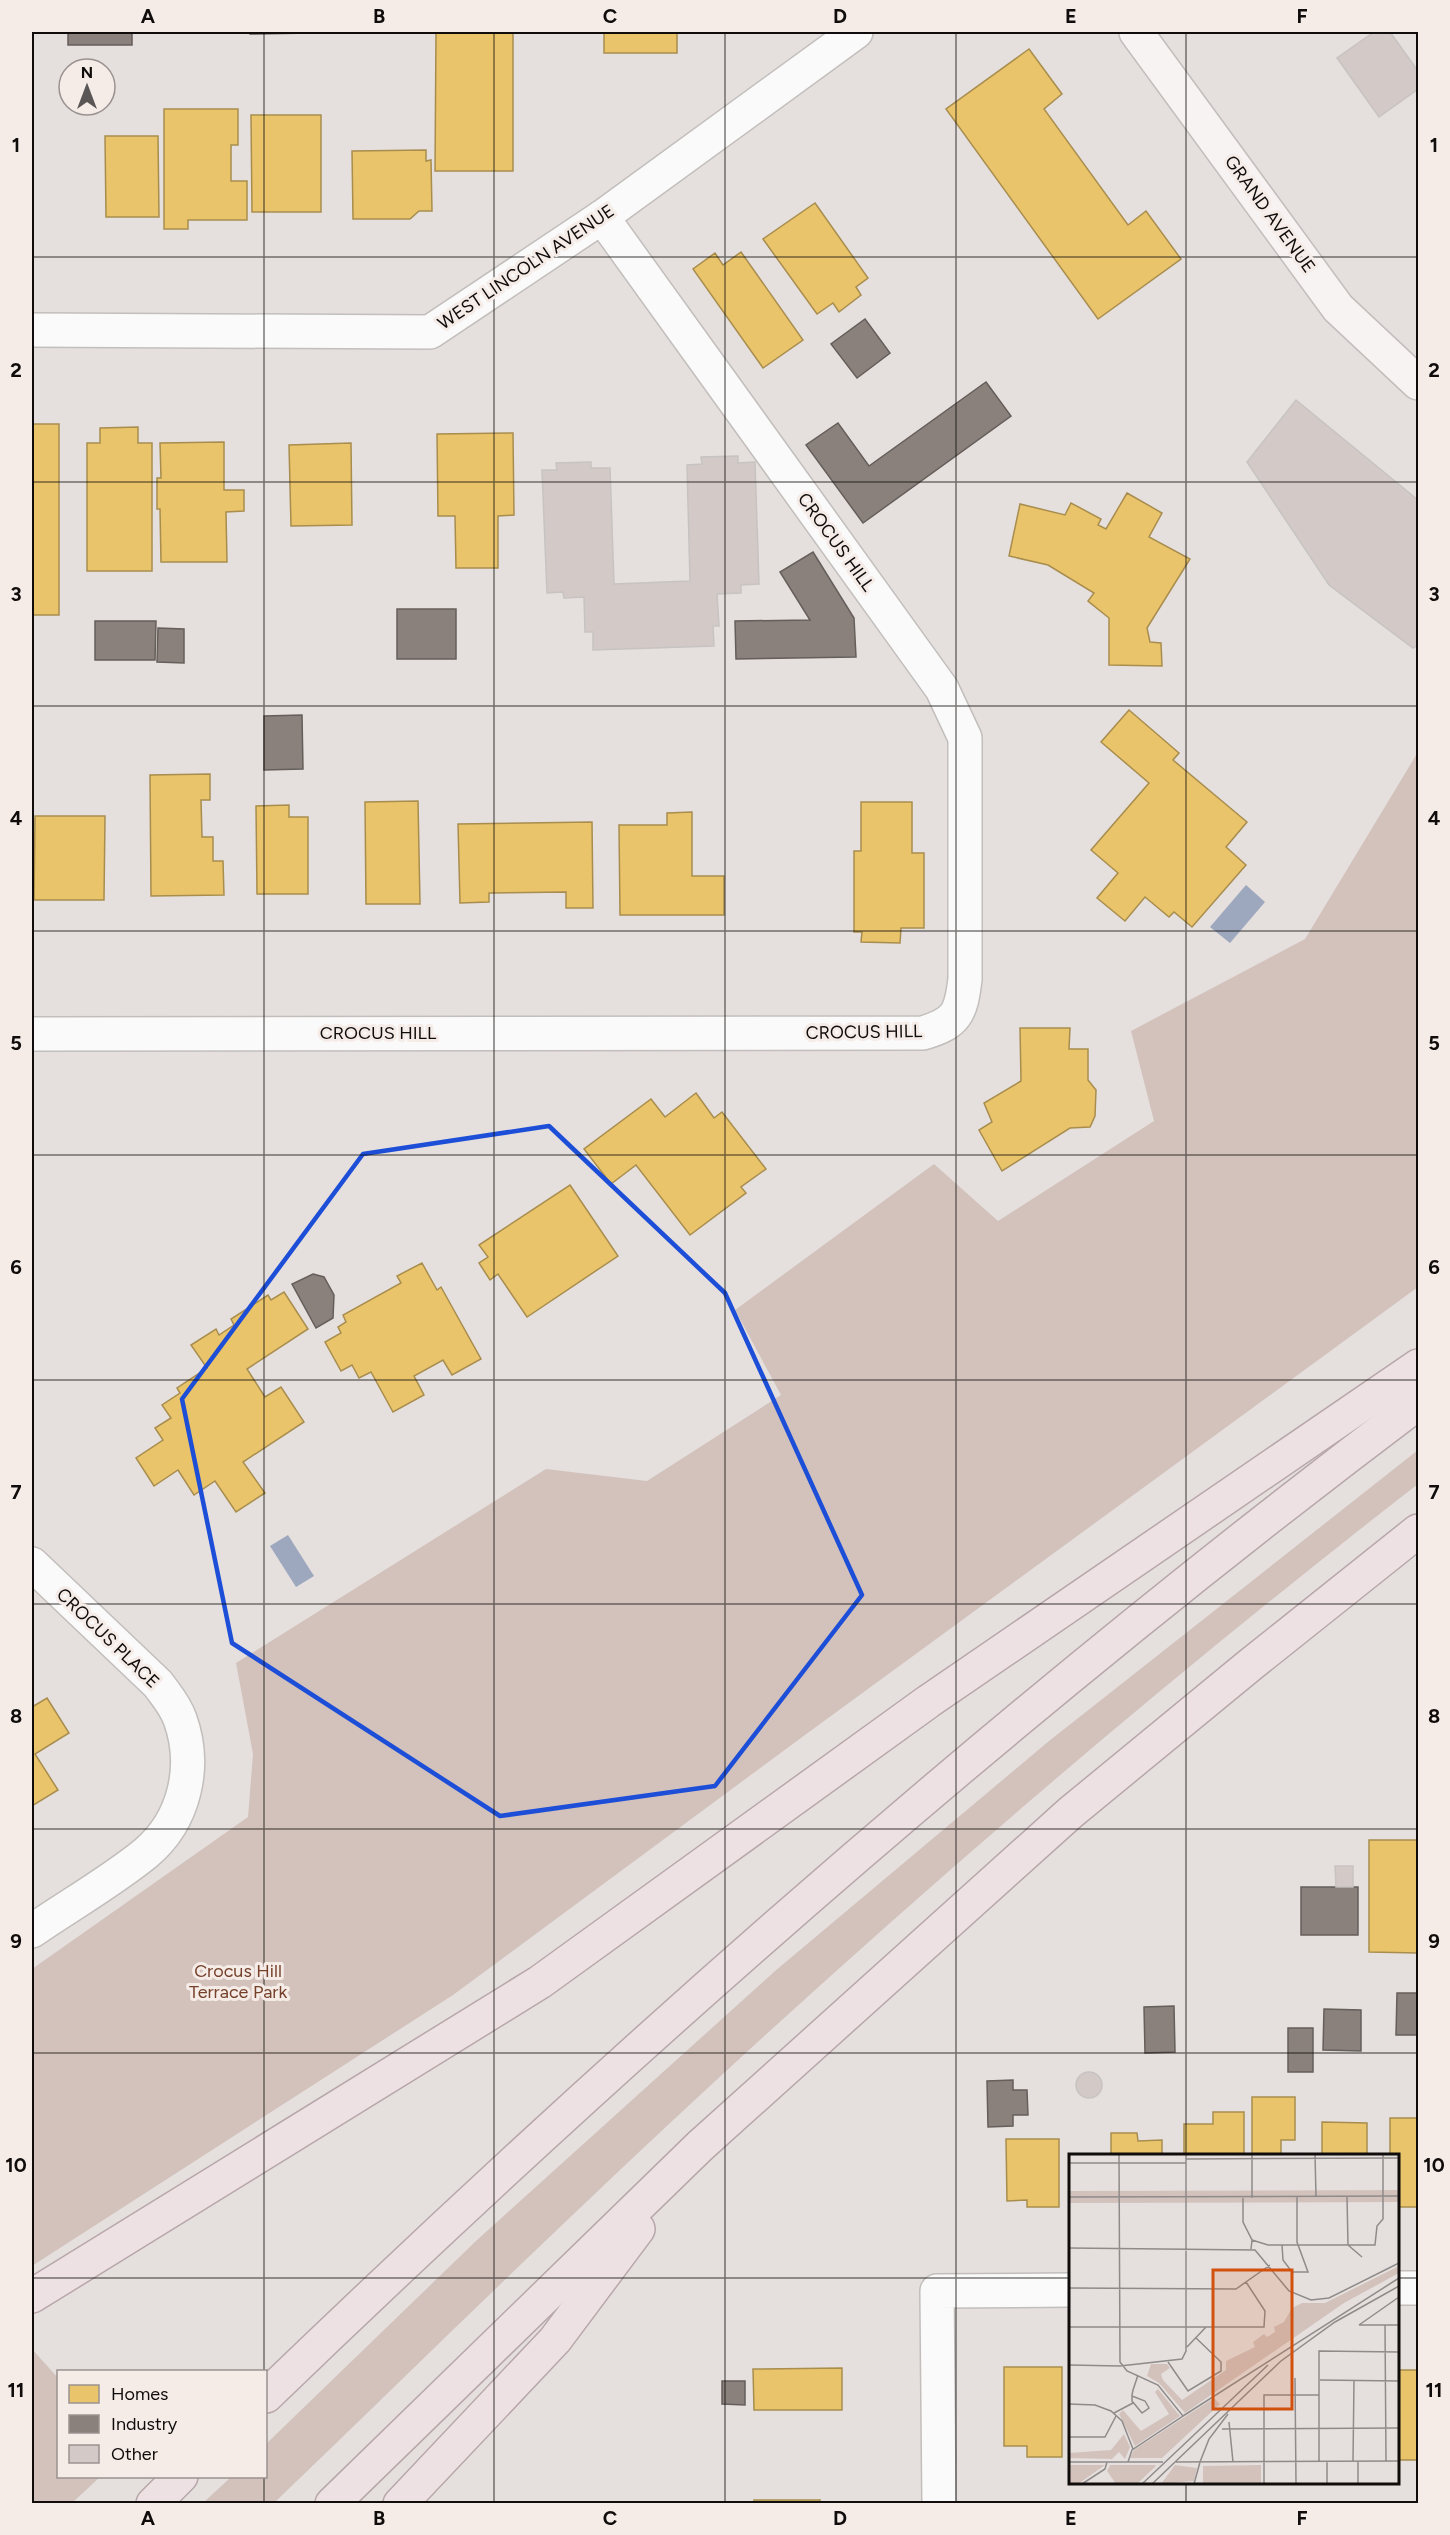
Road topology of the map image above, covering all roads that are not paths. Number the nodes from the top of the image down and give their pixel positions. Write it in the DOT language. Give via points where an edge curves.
graph roads {
  1 [pos="856,32"];
  2 [pos="1136,32"];
  3 [pos="602,217"];
  4 [pos="32,330"];
  5 [pos="1419,383"];
  6 [pos="32,1034"];
  7 [pos="1419,1366"];
  8 [pos="1419,1403"];
  9 [pos="1419,1531"];
  10 [pos="32,1564"];
  11 [pos="32,1931"];
  12 [pos="700,2146"];
  13 [pos="1399,2288"];
  14 [pos="1419,2288"];
  15 [pos="1069,2290"];
  16 [pos="32,2296"];
  17 [pos="267,2395"];
  18 [pos="180,2478"];
  19 [pos="153,2504"];
  20 [pos="332,2504"];
  21 [pos="400,2504"];
  22 [pos="939,2504"];
  1 -- 3 [label="street, WEST LINCOLN AVENUE"];
  2 -- 5 [label="main road, GRAND AVENUE" via="1338,308"];
  3 -- 4 [label="street, WEST LINCOLN AVENUE" via="430,332"];
  3 -- 6 [label="street, CROCUS HILL" via="942,689 965,738 965,979 957,1015 942,1028 923,1033"];
  7 -- 16 [label="highway" via="929,1701 540,1982"];
  8 -- 17 [label="highway" via="1006,1731 806,1899 613,2071"];
  9 -- 12 [label="highway" via="1070,1813"];
  10 -- 11 [label="street, CROCUS PLACE" via="158,1684 180,1719 187,1747 188,1776 167,1831 147,1852"];
  12 -- 20 [label="highway"];
  12 -- 21 [label="highway" via="555,2340"];
  13 -- 14 [label="street"];
  15 -- 22 [label="street" via="937,2291"];
  18 -- 19 [label="highway"];
}
